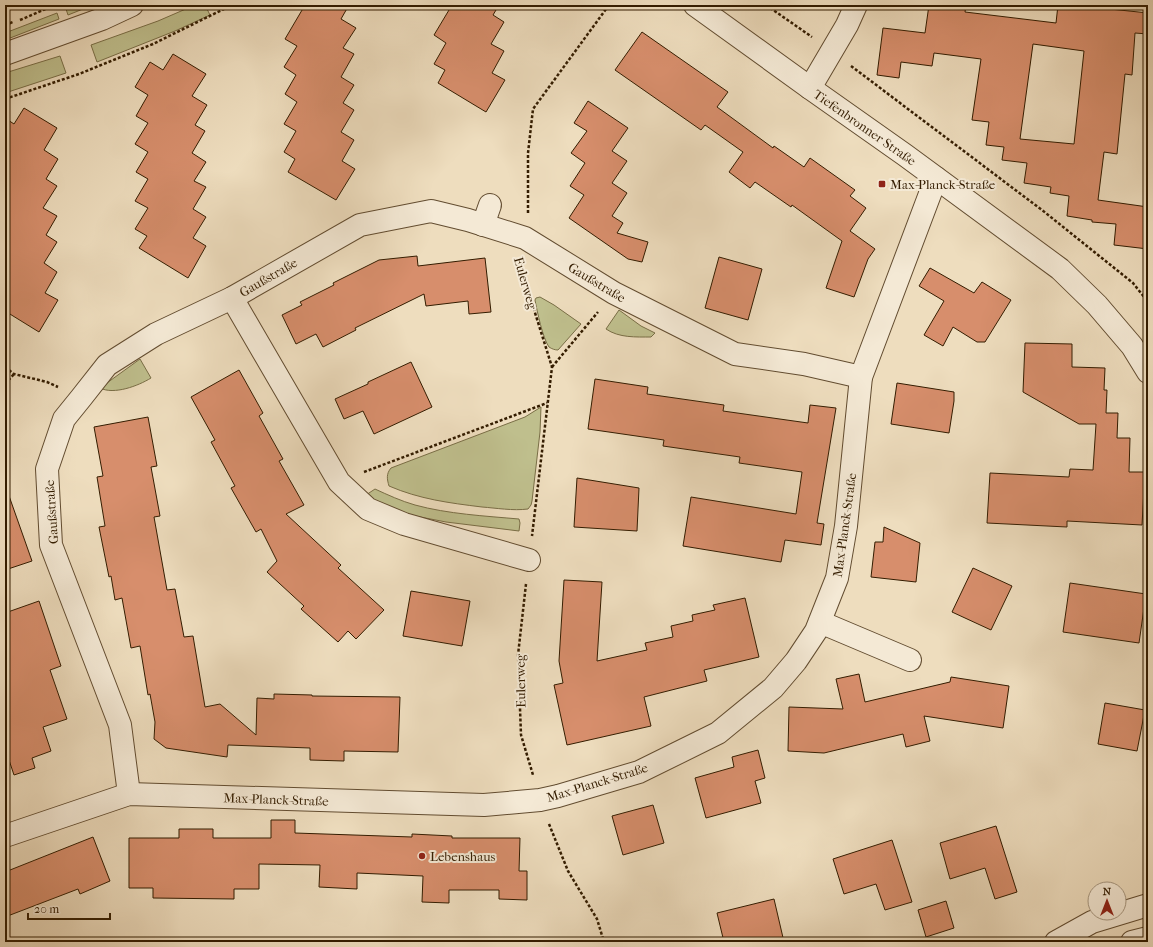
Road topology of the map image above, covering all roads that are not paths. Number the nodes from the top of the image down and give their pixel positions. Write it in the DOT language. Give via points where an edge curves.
graph roads {
  1 [pos="132,5"];
  2 [pos="695,5"];
  3 [pos="856,5"];
  4 [pos="5,54"];
  5 [pos="810,88"];
  6 [pos="936,178"];
  7 [pos="232,298"];
  8 [pos="1148,372"];
  9 [pos="861,377"];
  10 [pos="529,560"];
  11 [pos="820,622"];
  12 [pos="910,660"];
  13 [pos="129,794"];
  14 [pos="5,836"];
  15 [pos="1148,905"];
  16 [pos="1148,938"];
  17 [pos="1056,942"];
  18 [pos="1132,942"];
  1 -- 4 [label="street" via="102,19"];
  2 -- 5 [label="street, Tiefenbronner Straße"];
  3 -- 5 [label="street"];
  5 -- 6 [label="street, Tiefenbronner Straße"];
  6 -- 8 [label="street, Tiefenbronner Straße" via="1060,269 1097,305 1132,346"];
  6 -- 9 [label="street, Max-Planck-Straße"];
  7 -- 9 [label="street, Gaußstraße" via="247,279 360,225 431,211 487,215 581,279 735,354 804,364"];
  7 -- 10 [label="street" via="276,365 339,482 368,509 404,524"];
  7 -- 13 [label="street, Gaußstraße" via="160,339 121,349 64,419 48,469 51,545 120,725"];
  9 -- 11 [label="street, Max-Planck-Straße" via="846,526 837,578"];
  11 -- 12 [label="street" via="877,641"];
  11 -- 13 [label="street, Max-Planck-Straße" via="796,662 773,688 718,733 639,772 558,796 484,806"];
  13 -- 14 [label="street, Max-Planck-Straße"];
  15 -- 17 [label="street" via="1092,922"];
  16 -- 18 [label="street"];
}
